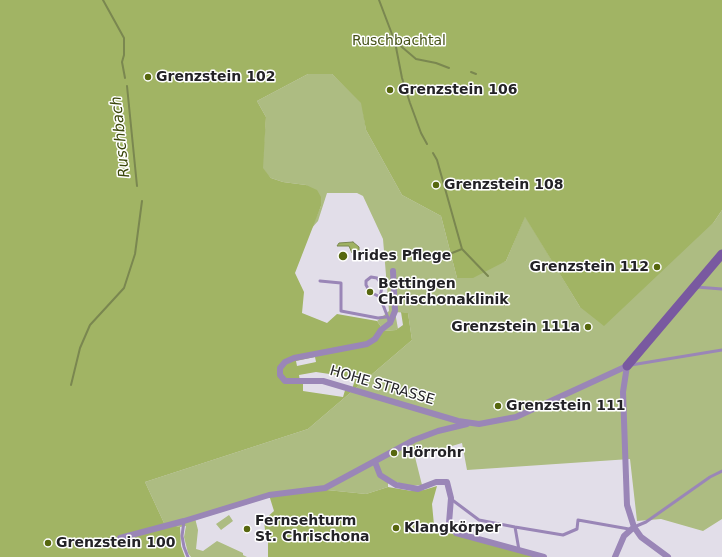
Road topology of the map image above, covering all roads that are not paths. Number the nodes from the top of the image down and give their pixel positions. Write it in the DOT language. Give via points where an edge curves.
graph roads {
  1 [pos="722,254"];
  2 [pos="393,271"];
  3 [pos="320,281"];
  4 [pos="693,287"];
  5 [pos="722,289"];
  6 [pos="380,297"];
  7 [pos="388,320"];
  8 [pos="722,350"];
  9 [pos="627,366"];
  10 [pos="470,424"];
  11 [pos="375,462"];
  12 [pos="722,471"];
  13 [pos="451,498"];
  14 [pos="184,521"];
  15 [pos="515,527"];
  16 [pos="631,528"];
  17 [pos="120,538"];
  18 [pos="519,550"];
  19 [pos="188,557"];
  20 [pos="544,557"];
  21 [pos="615,557"];
  22 [pos="668,557"];
  1 -- 4 [label="street"];
  2 -- 7 [label="street" via="395,311"];
  3 -- 7 [label="lane" via="341,284 341,311"];
  4 -- 5 [label="lane"];
  4 -- 9 [label="street"];
  6 -- 6 [label="lane" via="380,282 377,278 371,277 366,284 370,292"];
  6 -- 7 [label="lane"];
  7 -- 10 [label="street, HOHE STRASSE" via="375,339 367,344 294,358 280,368 280,375 285,381 322,381"];
  8 -- 9 [label="lane"];
  9 -- 10 [label="street, HOHE STRASSE" via="516,417"];
  9 -- 16 [label="street" via="623,392 627,505"];
  10 -- 11 [label="street, HOHE STRASSE" via="420,437"];
  11 -- 13 [label="street" via="380,475 405,488 418,489 436,482 447,482"];
  11 -- 14 [label="street, HOHE STRASSE" via="325,488 269,495"];
  12 -- 16 [label="lane" via="646,522"];
  13 -- 15 [label="lane" via="478,520"];
  13 -- 18 [label="street" via="449,523 456,533"];
  14 -- 17 [label="street, HOHE STRASSE"];
  14 -- 19 [label="lane" via="182,536"];
  15 -- 16 [label="lane" via="564,535 577,529 577,520"];
  15 -- 18 [label="lane"];
  16 -- 21 [label="street" via="621,540"];
  16 -- 22 [label="street"];
  18 -- 20 [label="street"];
}
